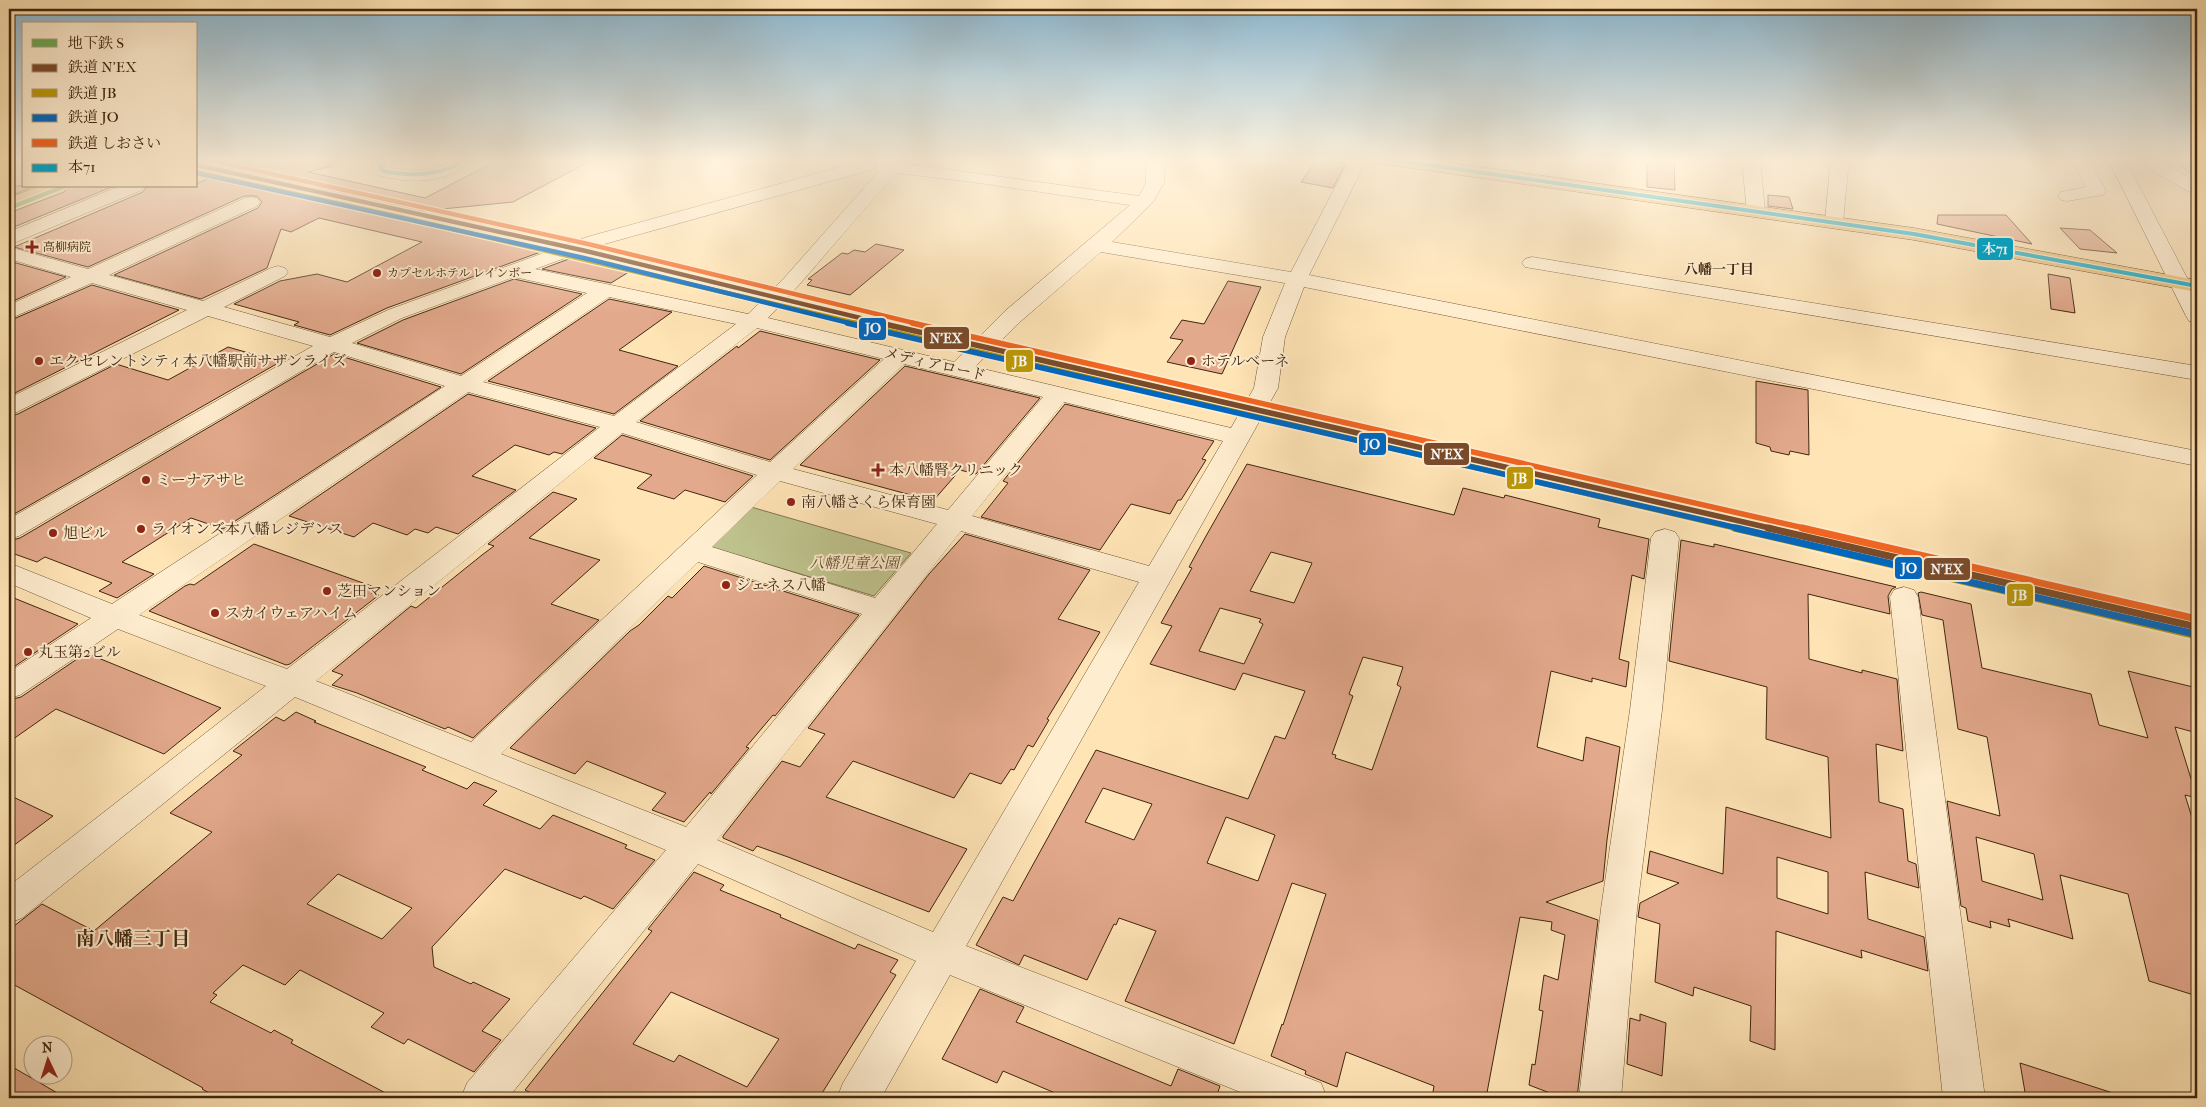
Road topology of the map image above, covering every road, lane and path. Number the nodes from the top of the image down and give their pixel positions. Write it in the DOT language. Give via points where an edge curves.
graph roads {
  1 [pos="77,211"];
  2 [pos="232,211"];
  3 [pos="703,211"];
  4 [pos="856,211"];
  5 [pos="1135,211"];
  6 [pos="1332,211"];
  7 [pos="1756,211"];
  8 [pos="1835,211"];
  9 [pos="2146,211"];
  10 [pos="1834,222"];
  11 [pos="9,239"];
  12 [pos="1097,245"];
  13 [pos="9,253"];
  14 [pos="1532,263"];
  15 [pos="513,271"];
  16 [pos="278,272"];
  17 [pos="91,276"];
  18 [pos="1297,279"];
  19 [pos="2188,284"];
  20 [pos="608,289"];
  21 [pos="204,308"];
  22 [pos="9,313"];
  23 [pos="2197,316"];
  24 [pos="753,321"];
  25 [pos="332,344"];
  26 [pos="900,356"];
  27 [pos="959,370"];
  28 [pos="2197,373"];
  29 [pos="464,384"];
  30 [pos="1058,394"];
  31 [pos="9,407"];
  32 [pos="618,424"];
  33 [pos="1238,437"];
  34 [pos="2197,459"];
  35 [pos="776,472"];
  36 [pos="954,520"];
  37 [pos="9,530"];
  38 [pos="1665,538"];
  39 [pos="694,552"];
  40 [pos="9,572"];
  41 [pos="1157,578"];
  42 [pos="1904,597"];
  43 [pos="881,610"];
  44 [pos="114,617"];
  45 [pos="290,683"];
  46 [pos="9,687"];
  47 [pos="476,758"];
  48 [pos="692,846"];
  49 [pos="9,907"];
  50 [pos="942,954"];
  51 [pos="482,1098"];
  52 [pos="858,1098"];
  53 [pos="1306,1098"];
  54 [pos="1600,1098"];
  55 [pos="1964,1098"];
  1 -- 11 [label="street"];
  2 -- 17 [label="street"];
  3 -- 15 [label="street" via="594,241"];
  4 -- 24 [label="street"];
  5 -- 12 [label="street"];
  6 -- 18 [label="street"];
  7 -- 10 [label="main road"];
  8 -- 10 [label="street"];
  9 -- 19 [label="street"];
  10 -- 19 [label="main road" via="1952,240"];
  12 -- 18 [label="street"];
  12 -- 27 [label="street" via="1013,316"];
  13 -- 17 [label="street"];
  14 -- 28 [label="street"];
  15 -- 20 [label="street, メディアロード"];
  15 -- 25 [label="street" via="395,314"];
  16 -- 21 [label="street"];
  17 -- 21 [label="street"];
  17 -- 22 [label="street"];
  18 -- 33 [label="street" via="1274,337 1266,388"];
  18 -- 34 [label="street"];
  19 -- 23 [label="street"];
  20 -- 24 [label="street, メディアロード"];
  20 -- 29 [label="street"];
  21 -- 25 [label="street"];
  21 -- 31 [label="street"];
  24 -- 26 [label="street, メディアロード"];
  24 -- 32 [label="street"];
  25 -- 29 [label="street"];
  25 -- 37 [label="street"];
  26 -- 27 [label="street, メディアロード"];
  26 -- 35 [label="street"];
  27 -- 30 [label="street, メディアロード"];
  29 -- 32 [label="street"];
  29 -- 44 [label="street"];
  30 -- 33 [label="street, メディアロード"];
  30 -- 36 [label="street"];
  32 -- 35 [label="street"];
  32 -- 45 [label="street"];
  33 -- 41 [label="street"];
  35 -- 36 [label="street"];
  35 -- 39 [label="street"];
  36 -- 41 [label="street"];
  36 -- 43 [label="street"];
  38 -- 54 [label="street" via="1619,909"];
  39 -- 43 [label="street"];
  39 -- 47 [label="street"];
  40 -- 44 [label="street"];
  41 -- 50 [label="street"];
  42 -- 55 [label="street"];
  43 -- 48 [label="street"];
  44 -- 45 [label="street"];
  44 -- 46 [label="street"];
  45 -- 47 [label="street"];
  45 -- 49 [label="street"];
  47 -- 48 [label="street"];
  48 -- 50 [label="street"];
  48 -- 51 [label="street"];
  50 -- 52 [label="street"];
  50 -- 53 [label="street"];
}
